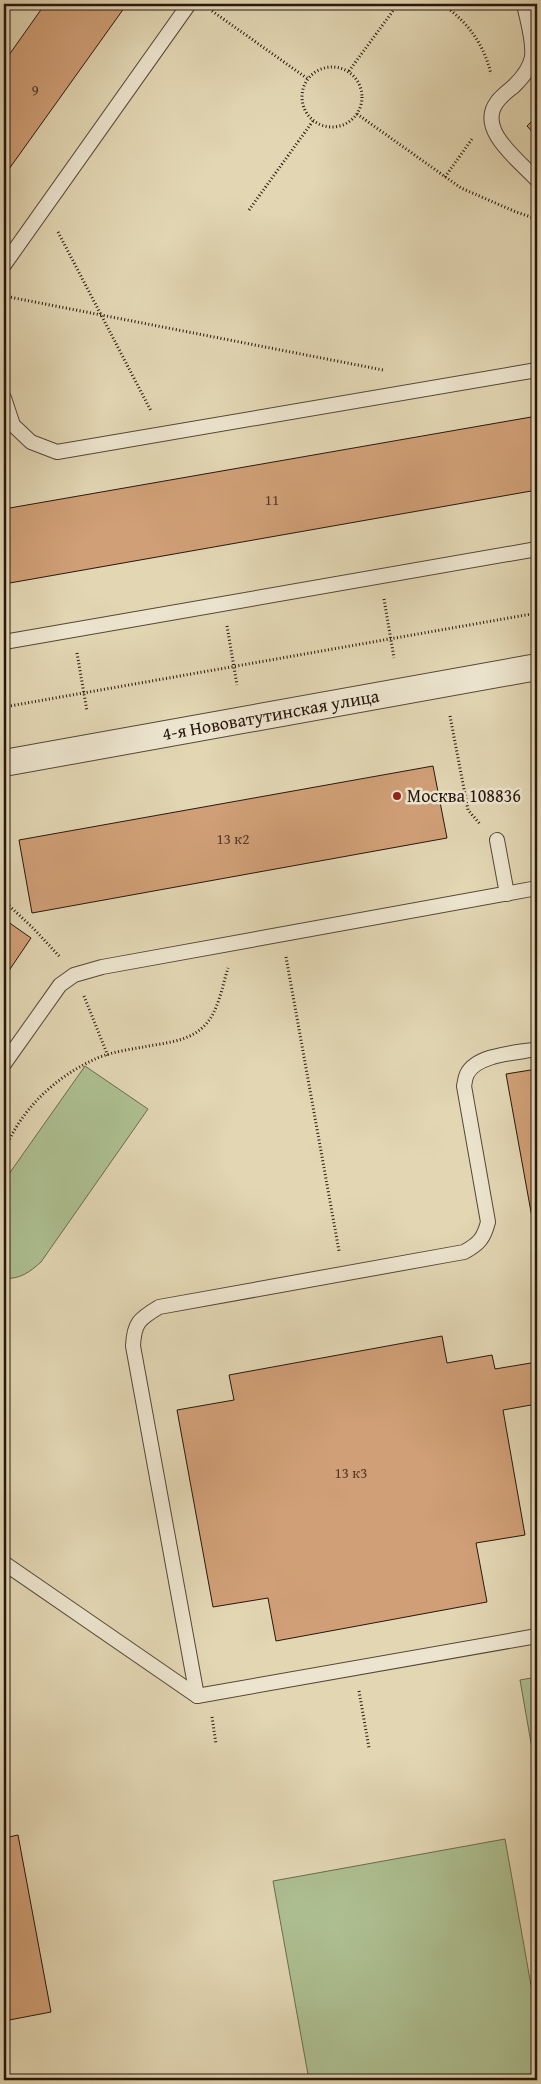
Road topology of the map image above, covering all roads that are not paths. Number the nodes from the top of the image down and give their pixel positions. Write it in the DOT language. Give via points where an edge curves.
graph roads {
  1 [pos="189,4"];
  2 [pos="524,4"];
  3 [pos="537,180"];
  4 [pos="4,265"];
  5 [pos="537,370"];
  6 [pos="4,398"];
  7 [pos="537,549"];
  8 [pos="4,642"];
  9 [pos="537,667"];
  10 [pos="4,763"];
  11 [pos="497,840"];
  12 [pos="537,888"];
  13 [pos="507,894"];
  14 [pos="537,1049"];
  15 [pos="4,1064"];
  16 [pos="4,1563"];
  17 [pos="537,1636"];
  18 [pos="197,1696"];
  1 -- 4 [label="lane"];
  2 -- 3 [label="lane" via="532,57 522,77 497,102 491,124 496,137"];
  5 -- 6 [label="lane" via="56,452 30,442 13,425"];
  7 -- 8 [label="lane"];
  9 -- 10 [label="street, 4-я Нововатутинская улица"];
  11 -- 13 [label="lane"];
  12 -- 13 [label="lane"];
  13 -- 15 [label="lane" via="102,967 74,975 60,985"];
  14 -- 18 [label="lane" via="477,1063 467,1074 464,1086 488,1222 478,1245 464,1252 159,1307 142,1317 134,1330 133,1346"];
  16 -- 18 [label="lane"];
  17 -- 18 [label="lane"];
}
